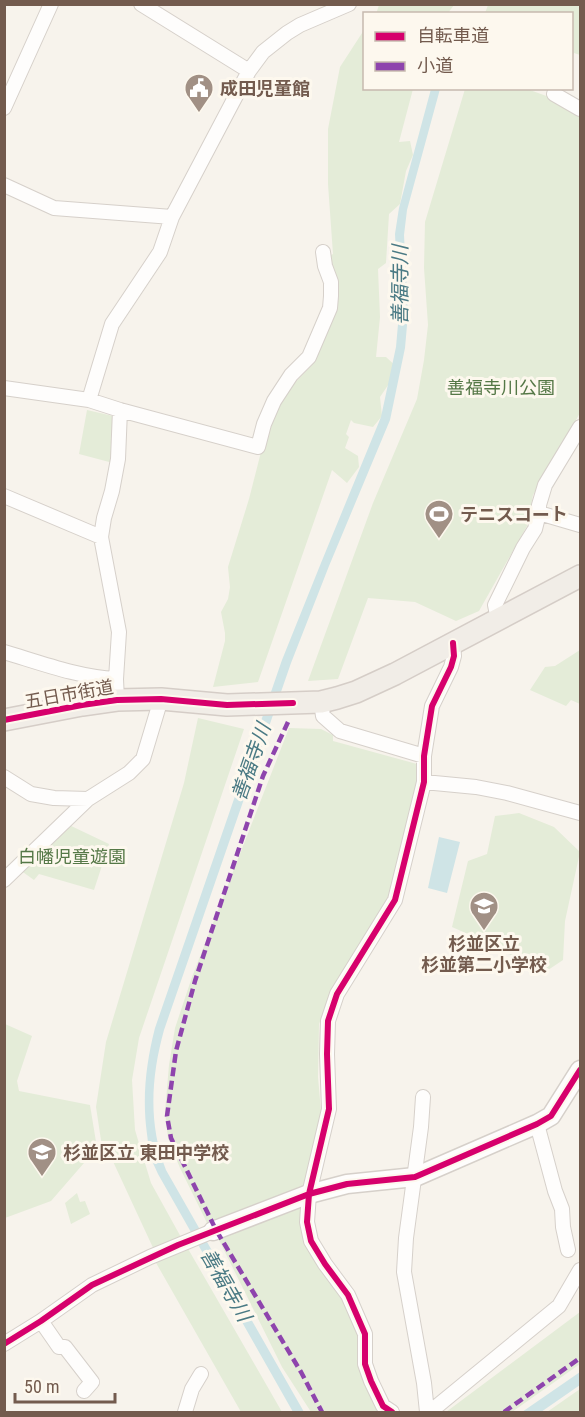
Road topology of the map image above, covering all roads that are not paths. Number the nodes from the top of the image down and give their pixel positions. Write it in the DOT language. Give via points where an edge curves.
graph roads {
  1 [pos="51,4"];
  2 [pos="141,4"];
  3 [pos="349,4"];
  4 [pos="249,71"];
  5 [pos="554,94"];
  6 [pos="4,108"];
  7 [pos="580,109"];
  8 [pos="4,185"];
  9 [pos="172,217"];
  10 [pos="323,252"];
  11 [pos="4,388"];
  12 [pos="89,400"];
  13 [pos="120,410"];
  14 [pos="580,427"];
  15 [pos="4,496"];
  16 [pos="539,513"];
  17 [pos="580,525"];
  18 [pos="101,537"];
  19 [pos="580,576"];
  20 [pos="498,620"];
  21 [pos="453,643"];
  22 [pos="4,652"];
  23 [pos="116,690"];
  24 [pos="161,699"];
  25 [pos="321,702"];
  26 [pos="4,720"];
  27 [pos="424,756"];
  28 [pos="4,777"];
  29 [pos="424,782"];
  30 [pos="88,799"];
  31 [pos="580,813"];
  32 [pos="4,880"];
  33 [pos="580,1070"];
  34 [pos="423,1097"];
  35 [pos="537,1124"];
  36 [pos="415,1177"];
  37 [pos="309,1194"];
  38 [pos="213,1231"];
  39 [pos="568,1250"];
  40 [pos="580,1270"];
  41 [pos="41,1321"];
  42 [pos="4,1344"];
  43 [pos="201,1374"];
  44 [pos="84,1390"];
  45 [pos="185,1413"];
  46 [pos="392,1413"];
  47 [pos="428,1413"];
  1 -- 6 [label="street"];
  2 -- 4 [label="street"];
  3 -- 4 [label="street" via="287,33 263,52"];
  4 -- 9 [label="street"];
  5 -- 7 [label="street"];
  8 -- 9 [label="street" via="54,208"];
  9 -- 12 [label="street" via="160,252 112,324"];
  10 -- 13 [label="street" via="331,282 330,308 309,357 274,401 258,447"];
  11 -- 12 [label="street"];
  12 -- 13 [label="street"];
  13 -- 18 [label="street" via="118,459"];
  14 -- 16 [label="street" via="545,485"];
  15 -- 18 [label="street"];
  16 -- 17 [label="street"];
  16 -- 20 [label="street" via="535,529 495,605"];
  18 -- 23 [label="street" via="119,632"];
  19 -- 20 [label="main road"];
  20 -- 21 [label="main road"];
  21 -- 25 [label="main road" via="356,692"];
  21 -- 27 [label="street" via="451,667 432,706"];
  22 -- 23 [label="street" via="104,679"];
  23 -- 24 [label="main road, 五日市街道"];
  23 -- 26 [label="main road, 五日市街道" via="82,705"];
  24 -- 25 [label="main road, 五日市街道" via="227,705"];
  24 -- 30 [label="street" via="143,759 129,773"];
  25 -- 27 [label="street" via="323,716 340,731"];
  27 -- 29 [label="street"];
  28 -- 30 [label="street" via="31,794"];
  29 -- 31 [label="street" via="507,793"];
  29 -- 37 [label="street" via="395,900 337,994 328,1021 329,1109"];
  30 -- 32 [label="street"];
  33 -- 35 [label="street" via="551,1116"];
  34 -- 36 [label="street"];
  35 -- 36 [label="street"];
  35 -- 39 [label="street" via="562,1209"];
  36 -- 37 [label="street" via="347,1184"];
  36 -- 47 [label="street" via="404,1272"];
  37 -- 38 [label="street"];
  37 -- 46 [label="street" via="307,1222 311,1240 348,1295 365,1334 365,1364 371,1381 383,1406"];
  38 -- 41 [label="street" via="92,1286"];
  40 -- 47 [label="street" via="559,1306"];
  41 -- 42 [label="street"];
  41 -- 44 [label="street" via="92,1382"];
  43 -- 45 [label="street"];
}
